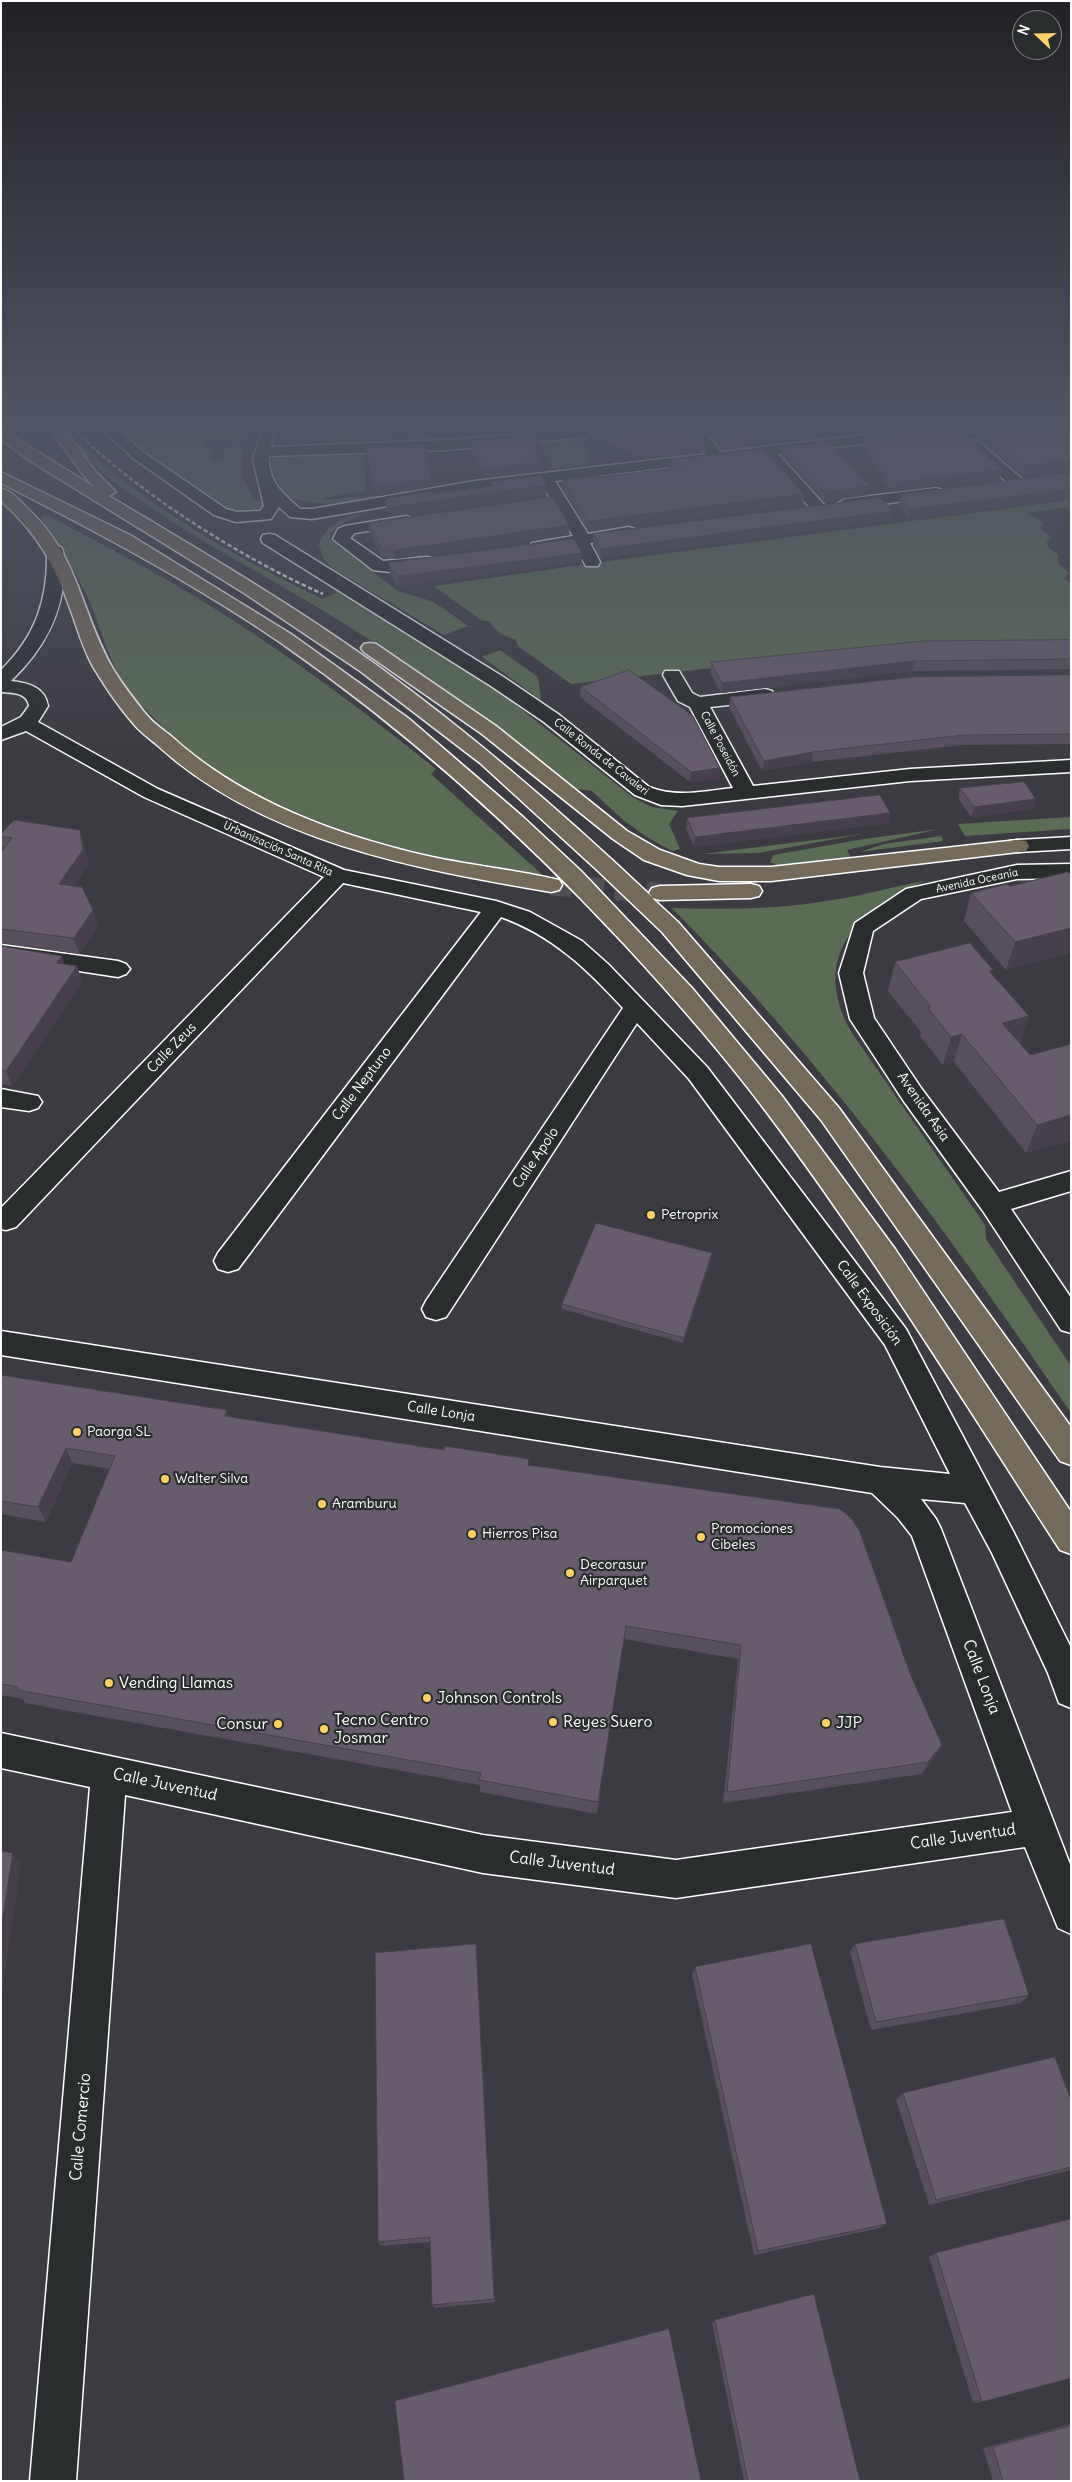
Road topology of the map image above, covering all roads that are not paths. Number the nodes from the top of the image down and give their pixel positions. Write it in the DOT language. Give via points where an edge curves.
graph roads {
  1 [pos="49,543"];
  2 [pos="129,543"];
  3 [pos="175,543"];
  4 [pos="275,543"];
  5 [pos="308,543"];
  6 [pos="346,543"];
  7 [pos="563,543"];
  8 [pos="582,543"];
  9 [pos="521,549"];
  10 [pos="187,550"];
  11 [pos="55,551"];
  12 [pos="444,560"];
  13 [pos="592,562"];
  14 [pos="321,571"];
  15 [pos="672,675"];
  16 [pos="1,681"];
  17 [pos="1,686"];
  18 [pos="781,693"];
  19 [pos="698,703"];
  20 [pos="28,724"];
  21 [pos="1,734"];
  22 [pos="1071,766"];
  23 [pos="746,793"];
  24 [pos="1071,843"];
  25 [pos="1018,846"];
  26 [pos="1071,871"];
  27 [pos="338,875"];
  28 [pos="551,885"];
  29 [pos="660,893"];
  30 [pos="914,894"];
  31 [pos="496,908"];
  32 [pos="1,952"];
  33 [pos="118,969"];
  34 [pos="636,1007"];
  35 [pos="1,1098"];
  36 [pos="29,1102"];
  37 [pos="1071,1181"];
  38 [pos="993,1204"];
  39 [pos="6,1220"];
  40 [pos="228,1261"];
  41 [pos="436,1309"];
  42 [pos="1071,1322"];
  43 [pos="1,1343"];
  44 [pos="1071,1452"];
  45 [pos="880,1481"];
  46 [pos="960,1489"];
  47 [pos="925,1528"];
  48 [pos="1071,1540"];
  49 [pos="1071,1691"];
  50 [pos="1,1750"];
  51 [pos="109,1773"];
  52 [pos="1036,1826"];
  53 [pos="1071,1915"];
  54 [pos="53,2481"];
  1 -- 11 [label="main road"];
  2 -- 48 [label="main road" via="292,643 401,722 516,821 573,876 684,994 773,1102 885,1257"];
  3 -- 10 [label="main road"];
  4 -- 14 [label="street, Calle Ronda de Cavaleri"];
  5 -- 14 [label="street, Calle Ronda de Cavaleri" via="309,557"];
  6 -- 12 [label="street" via="379,566"];
  7 -- 9 [label="street"];
  8 -- 13 [label="street"];
  10 -- 25 [label="main road" via="264,586 358,640 489,730 620,835 672,863 719,874 771,874"];
  10 -- 44 [label="main road" via="312,629 428,712 549,813 670,927 830,1114"];
  11 -- 16 [label="street" via="56,588 48,620 27,654"];
  11 -- 28 [label="main road" via="104,669 123,698 151,731 208,776 276,812 356,842 463,871"];
  14 -- 23 [label="street, Calle Ronda de Cavaleri" via="551,718 650,796 682,800"];
  15 -- 19 [label="street, Calle Poseidón" via="685,697"];
  17 -- 20 [label="street" via="24,689 39,700 40,708"];
  18 -- 19 [label="street"];
  19 -- 23 [label="street, Calle Poseidón"];
  20 -- 21 [label="street"];
  20 -- 27 [label="street, Urbanización Santa Rita" via="150,792"];
  22 -- 23 [label="street, Calle Ronda de Cavaleri" via="910,775"];
  24 -- 25 [label="street"];
  25 -- 29 [label="main road" via="868,878 812,886"];
  26 -- 30 [label="street, Avenida Oceanía" via="1017,872"];
  27 -- 31 [label="street, Urbanización Santa Rita"];
  27 -- 39 [label="street, Calle Zeus"];
  30 -- 38 [label="street, Avenida Asia" via="863,928 851,973 862,1019 912,1094"];
  31 -- 34 [label="street, Urbanización Santa Rita" via="522,917 574,946"];
  31 -- 40 [label="street, Calle Neptuno"];
  32 -- 33 [label="street"];
  34 -- 41 [label="street, Calle Apolo"];
  34 -- 46 [label="street, Calle Exposición" via="698,1073 896,1337"];
  35 -- 36 [label="street"];
  37 -- 38 [label="street"];
  38 -- 42 [label="street, Avenida Asia"];
  43 -- 45 [label="street, Calle Lonja"];
  45 -- 46 [label="street, Calle Lonja"];
  45 -- 47 [label="street, Calle Lonja"];
  46 -- 47 [label="street" via="938,1492 925,1516"];
  46 -- 49 [label="street, Calle Exposición" via="1007,1552"];
  47 -- 52 [label="street, Calle Lonja"];
  50 -- 51 [label="street, Calle Juventud"];
  51 -- 52 [label="street, Calle Juventud" via="483,1854 676,1879"];
  51 -- 54 [label="street, Calle Comercio"];
  52 -- 53 [label="street, Calle Juventud"];
}
